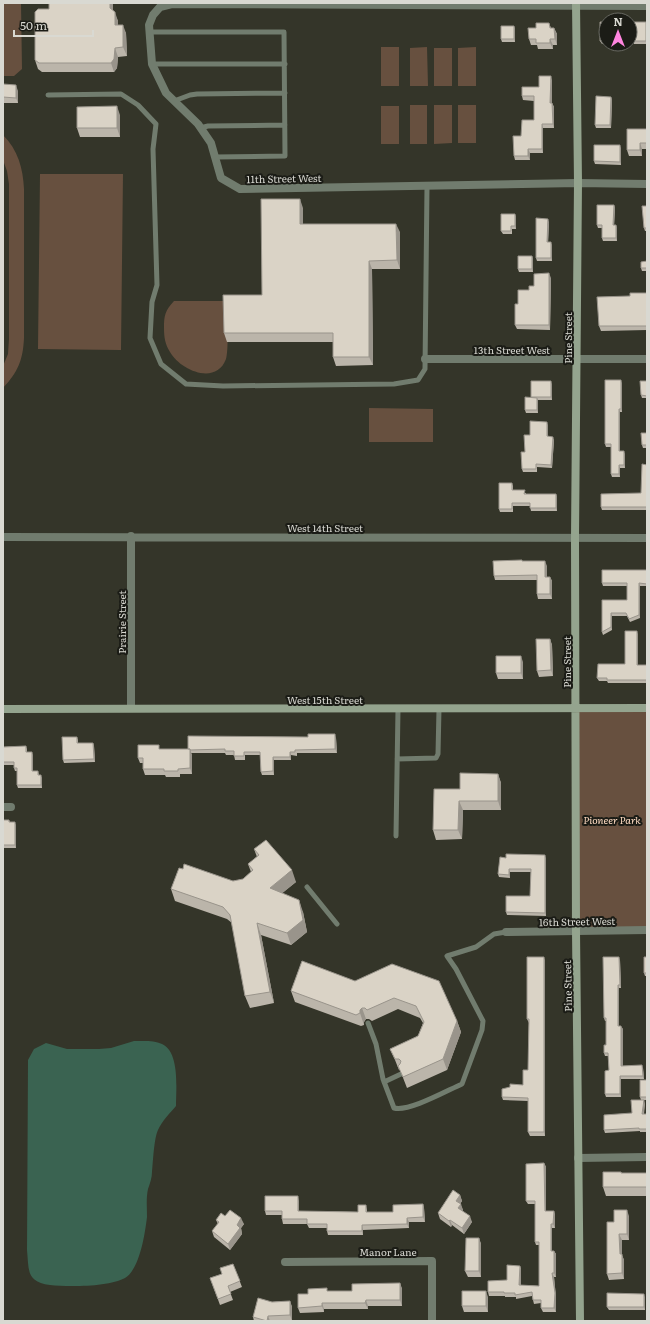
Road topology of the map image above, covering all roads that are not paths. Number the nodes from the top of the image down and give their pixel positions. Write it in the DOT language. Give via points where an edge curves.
graph roads {
  1 [pos="380,4"];
  2 [pos="576,4"];
  3 [pos="647,6"];
  4 [pos="149,32"];
  5 [pos="152,64"];
  6 [pos="285,64"];
  7 [pos="285,93"];
  8 [pos="48,95"];
  9 [pos="174,101"];
  10 [pos="285,125"];
  11 [pos="200,128"];
  12 [pos="215,157"];
  13 [pos="578,183"];
  14 [pos="647,184"];
  15 [pos="427,187"];
  16 [pos="425,359"];
  17 [pos="578,359"];
  18 [pos="647,359"];
  19 [pos="131,536"];
  20 [pos="3,537"];
  21 [pos="575,538"];
  22 [pos="647,538"];
  23 [pos="131,708"];
  24 [pos="647,708"];
  25 [pos="3,709"];
  26 [pos="398,709"];
  27 [pos="439,709"];
  28 [pos="576,709"];
  29 [pos="398,759"];
  30 [pos="396,836"];
  31 [pos="307,887"];
  32 [pos="337,924"];
  33 [pos="647,930"];
  34 [pos="576,931"];
  35 [pos="506,932"];
  36 [pos="368,1023"];
  37 [pos="401,1074"];
  38 [pos="384,1082"];
  39 [pos="647,1157"];
  40 [pos="578,1158"];
  41 [pos="285,1262"];
  42 [pos="432,1321"];
  43 [pos="580,1321"];
  1 -- 2 [label="street, 11th Street West"];
  1 -- 4 [label="street, 11th Street West" via="172,4 160,7 153,15"];
  2 -- 3 [label="street, 11th Street West"];
  2 -- 13 [label="street, Pine Street"];
  4 -- 5 [label="street, 11th Street West"];
  4 -- 6 [label="lane" via="284,32"];
  5 -- 6 [label="lane"];
  5 -- 9 [label="street, 11th Street West" via="166,93"];
  6 -- 7 [label="lane"];
  7 -- 9 [label="lane" via="197,94"];
  7 -- 10 [label="lane"];
  8 -- 16 [label="lane" via="121,94 138,105 156,124 153,149 157,285 152,302 150,338 161,364 186,384 394,384 418,380 425,369"];
  9 -- 11 [label="street, 11th Street West"];
  10 -- 11 [label="lane"];
  10 -- 12 [label="lane" via="285,156"];
  11 -- 12 [label="street, 11th Street West" via="211,143"];
  12 -- 15 [label="street, 11th Street West" via="221,178 240,189"];
  13 -- 14 [label="street, 11th Street West"];
  13 -- 15 [label="street, 11th Street West"];
  13 -- 17 [label="street, Pine Street"];
  15 -- 16 [label="lane"];
  16 -- 17 [label="street, 13th Street West"];
  17 -- 18 [label="street, 13th Street West"];
  17 -- 21 [label="street, Pine Street"];
  19 -- 20 [label="street, West 14th Street"];
  19 -- 21 [label="street, West 14th Street"];
  19 -- 23 [label="street, Prairie Street"];
  21 -- 22 [label="street, West 14th Street"];
  21 -- 28 [label="street, Pine Street"];
  23 -- 25 [label="street, West 15th Street"];
  23 -- 26 [label="street, West 15th Street"];
  24 -- 28 [label="street, West 15th Street"];
  26 -- 27 [label="street, West 15th Street"];
  26 -- 29 [label="lane"];
  27 -- 28 [label="street, West 15th Street"];
  27 -- 29 [label="lane" via="436,758"];
  28 -- 34 [label="street, Pine Street"];
  29 -- 30 [label="lane"];
  31 -- 32 [label="lane"];
  33 -- 34 [label="street, 16th Street West"];
  34 -- 35 [label="street, 16th Street West"];
  34 -- 40 [label="street, Pine Street"];
  35 -- 38 [label="lane" via="494,934 476,948 447,956 483,1021 462,1084 410,1107 399,1109 394,1108"];
  36 -- 38 [label="lane" via="376,1044"];
  37 -- 38 [label="lane"];
  39 -- 40 [label="street"];
  40 -- 43 [label="street, Pine Street"];
  41 -- 42 [label="street, Manor Lane" via="432,1261"];
}
